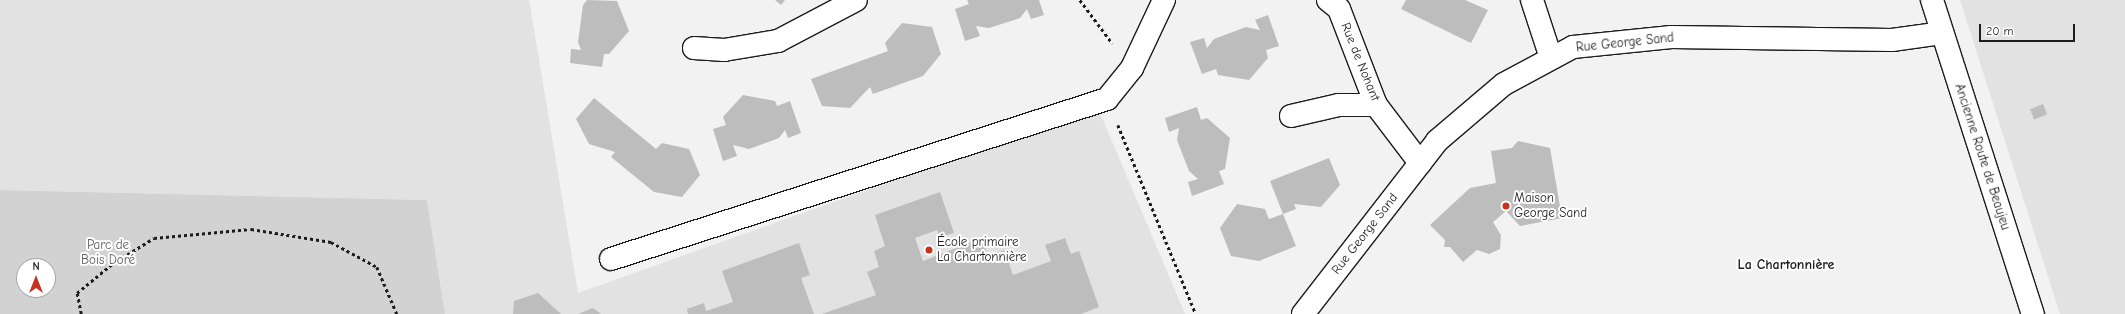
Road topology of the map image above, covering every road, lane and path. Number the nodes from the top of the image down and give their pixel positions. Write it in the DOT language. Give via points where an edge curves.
graph roads {
  1 [pos="856,0"];
  2 [pos="1080,0"];
  3 [pos="1164,0"];
  4 [pos="1328,0"];
  5 [pos="1532,0"];
  6 [pos="1932,0"];
  7 [pos="1942,33"];
  8 [pos="694,48"];
  9 [pos="1551,58"];
  10 [pos="1132,68"];
  11 [pos="1107,99"];
  12 [pos="1376,105"];
  13 [pos="1291,116"];
  14 [pos="1420,163"];
  15 [pos="611,259"];
  16 [pos="81,314"];
  17 [pos="397,314"];
  18 [pos="1196,314"];
  19 [pos="1303,314"];
  20 [pos="2033,314"];
  1 -- 8 [label="street" via="778,41 724,50"];
  2 -- 10 [label="path"];
  3 -- 10 [label="street"];
  4 -- 12 [label="street, Rue de Nohant" via="1339,9"];
  5 -- 9 [label="street"];
  6 -- 7 [label="street, Ancienne Route de Beaujeu"];
  7 -- 9 [label="street, Rue George Sand" via="1892,40 1671,37 1573,47"];
  7 -- 20 [label="street, Ancienne Route de Beaujeu"];
  9 -- 14 [label="street, Rue George Sand" via="1504,84 1437,141"];
  10 -- 11 [label="street"];
  11 -- 15 [label="street"];
  11 -- 18 [label="path"];
  12 -- 13 [label="street" via="1339,105"];
  12 -- 14 [label="street, Rue de Nohant"];
  14 -- 19 [label="street, Rue George Sand"];
  16 -- 17 [label="path" via="77,293 112,264 154,238 250,229 331,242 377,267"];
}
